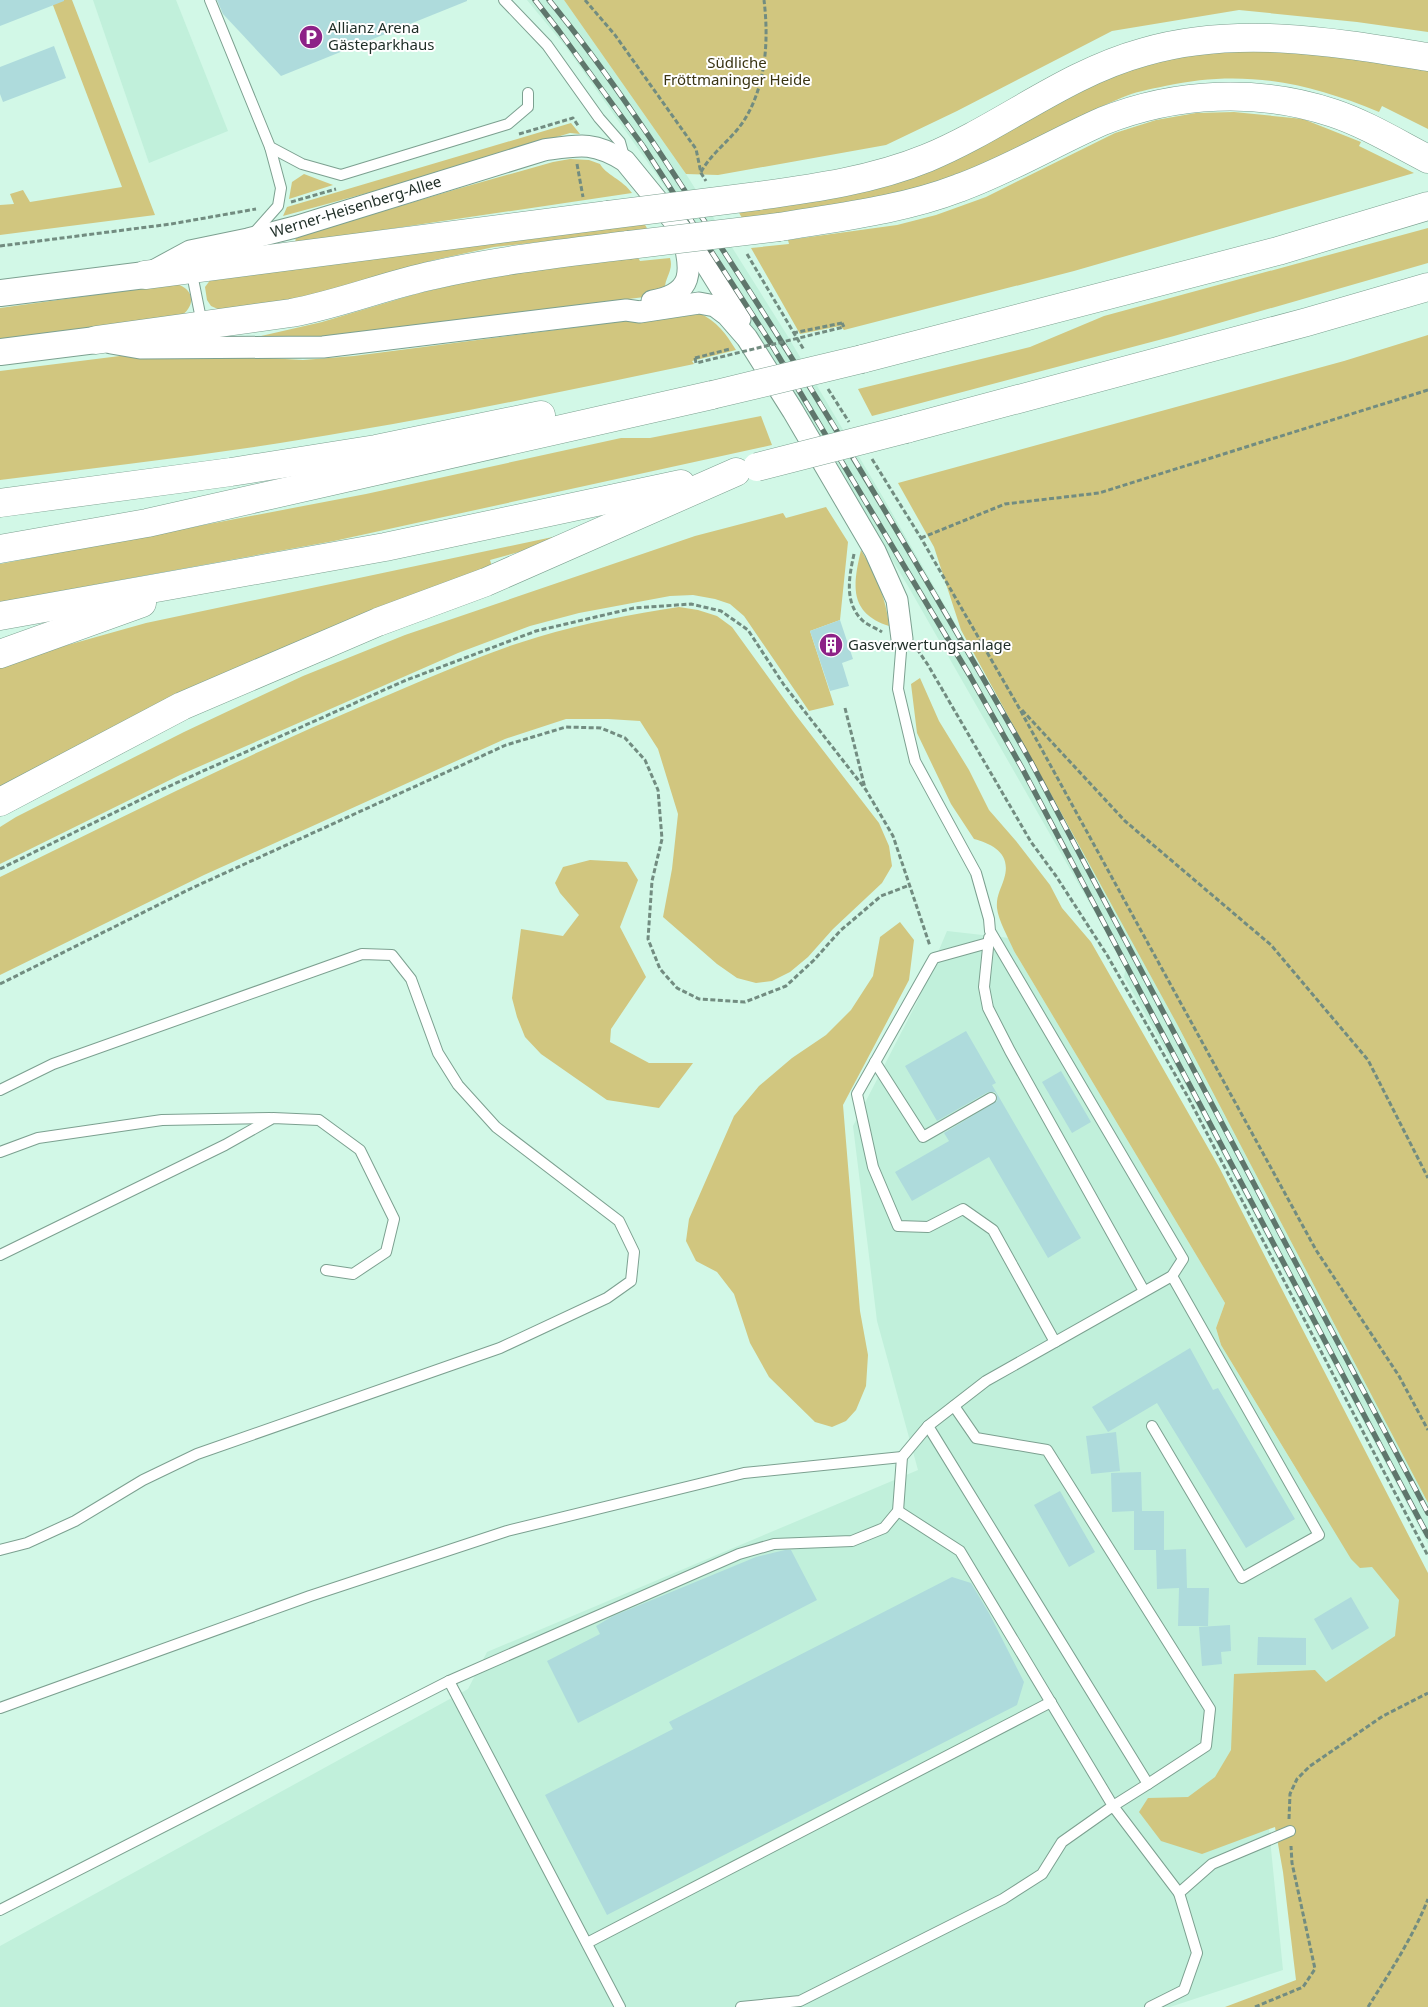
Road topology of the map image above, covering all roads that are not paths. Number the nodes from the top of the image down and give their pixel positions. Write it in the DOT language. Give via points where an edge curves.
graph roads {
  1 [pos="210,0"];
  2 [pos="504,0"];
  3 [pos="1428,57"];
  4 [pos="528,93"];
  5 [pos="270,147"];
  6 [pos="1428,159"];
  7 [pos="625,160"];
  8 [pos="1428,206"];
  9 [pos="681,228"];
  10 [pos="248,239"];
  11 [pos="191,268"];
  12 [pos="145,275"];
  13 [pos="1428,287"];
  14 [pos="0,294"];
  15 [pos="626,310"];
  16 [pos="203,326"];
  17 [pos="96,340"];
  18 [pos="741,347"];
  19 [pos="0,352"];
  20 [pos="704,378"];
  21 [pos="747,469"];
  22 [pos="0,503"];
  23 [pos="0,549"];
  24 [pos="211,578"];
  25 [pos="0,616"];
  26 [pos="902,638"];
  27 [pos="0,654"];
  28 [pos="0,802"];
  29 [pos="990,931"];
  30 [pos="988,943"];
  31 [pos="875,1062"];
  32 [pos="0,1090"];
  33 [pos="991,1098"];
  34 [pos="273,1118"];
  35 [pos="0,1152"];
  36 [pos="0,1255"];
  37 [pos="326,1270"];
  38 [pos="1172,1276"];
  39 [pos="1144,1291"];
  40 [pos="1055,1342"];
  41 [pos="954,1406"];
  42 [pos="928,1426"];
  43 [pos="1152,1426"];
  44 [pos="902,1457"];
  45 [pos="898,1511"];
  46 [pos="0,1550"];
  47 [pos="448,1681"];
  48 [pos="1051,1702"];
  49 [pos="0,1708"];
  50 [pos="1148,1784"];
  51 [pos="1114,1806"];
  52 [pos="1290,1831"];
  53 [pos="1179,1893"];
  54 [pos="0,1910"];
  55 [pos="587,1943"];
  56 [pos="620,2007"];
  57 [pos="741,2007"];
  58 [pos="1150,2007"];
  1 -- 5 [label="lane"];
  2 -- 7 [label="lane" via="547,45 620,142"];
  3 -- 11 [label="highway, bridge" via="1276,37 1193,41 1143,52 1102,66 1060,85 974,135 928,157 847,183 758,196 597,208"];
  4 -- 5 [label="lane" via="528,107 508,124 341,175 302,164"];
  5 -- 10 [label="lane" via="280,182 278,206"];
  6 -- 16 [label="highway, bridge" via="1335,114 1280,100 1200,97 1135,109 991,175 935,197 896,207 779,227 492,263 432,275 323,307"];
  7 -- 9 [label="street, Werner-Heisenberg-Allee"];
  7 -- 10 [label="street, Werner-Heisenberg-Allee" via="610,151 584,146 544,150"];
  8 -- 20 [label="highway, bridge" via="1278,251 915,346 853,343"];
  9 -- 15 [label="street, Werner-Heisenberg-Allee" via="690,260 684,285 672,296 639,303"];
  9 -- 18 [label="street, Werner-Heisenberg-Allee" via="742,321"];
  10 -- 12 [label="street, Werner-Heisenberg-Allee" via="190,251"];
  11 -- 12 [label="highway"];
  11 -- 16 [label="lane"];
  12 -- 14 [label="street, Werner-Heisenberg-Allee"];
  13 -- 21 [label="highway, bridge" via="1307,322"];
  15 -- 17 [label="street, Werner-Heisenberg-Allee" via="323,347 140,348"];
  15 -- 18 [label="street, Werner-Heisenberg-Allee" via="640,312 699,303 715,306 727,315"];
  16 -- 17 [label="highway"];
  17 -- 19 [label="street, Werner-Heisenberg-Allee"];
  18 -- 26 [label="street" via="798,420 875,551 897,600"];
  20 -- 22 [label="highway" via="376,449"];
  20 -- 23 [label="highway" via="147,523"];
  21 -- 24 [label="highway" via="385,547"];
  21 -- 28 [label="highway" via="486,582 369,625 182,706"];
  24 -- 25 [label="highway"];
  24 -- 27 [label="highway"];
  26 -- 29 [label="lane" via="898,690 915,761 976,873"];
  29 -- 30 [label="lane"];
  29 -- 38 [label="lane" via="1183,1259"];
  30 -- 31 [label="lane" via="934,958"];
  30 -- 39 [label="lane" via="984,987 988,1008"];
  31 -- 33 [label="lane" via="924,1137"];
  31 -- 40 [label="lane" via="857,1094 873,1168 898,1226 928,1226 963,1209 993,1230"];
  32 -- 46 [label="lane" via="54,1064 362,954 392,955 410,979 438,1053 458,1086 496,1127 619,1221 634,1252 631,1281 607,1298 500,1348 197,1454 143,1480 75,1521 27,1543"];
  34 -- 35 [label="lane" via="162,1120 38,1138"];
  34 -- 36 [label="lane" via="225,1145"];
  34 -- 37 [label="lane" via="319,1120 360,1150 394,1218 386,1252 352,1274"];
  38 -- 39 [label="lane"];
  38 -- 43 [label="lane" via="1319,1535 1242,1578"];
  39 -- 40 [label="lane"];
  40 -- 41 [label="lane" via="986,1381"];
  41 -- 42 [label="lane"];
  41 -- 50 [label="lane" via="976,1438 1047,1450 1210,1709 1206,1746"];
  42 -- 44 [label="lane"];
  42 -- 50 [label="lane"];
  44 -- 45 [label="lane"];
  44 -- 49 [label="lane" via="744,1473 507,1531 310,1596"];
  45 -- 47 [label="lane" via="884,1528 852,1541 774,1544 739,1554"];
  45 -- 48 [label="lane" via="960,1551"];
  47 -- 54 [label="lane"];
  47 -- 55 [label="lane"];
  48 -- 51 [label="lane"];
  48 -- 55 [label="lane"];
  50 -- 51 [label="lane"];
  51 -- 53 [label="lane"];
  51 -- 57 [label="lane" via="1062,1842 1042,1874 1003,1899 800,2001"];
  52 -- 53 [label="lane" via="1212,1864"];
  53 -- 58 [label="lane" via="1197,1952 1184,1990"];
  55 -- 56 [label="lane"];
}
